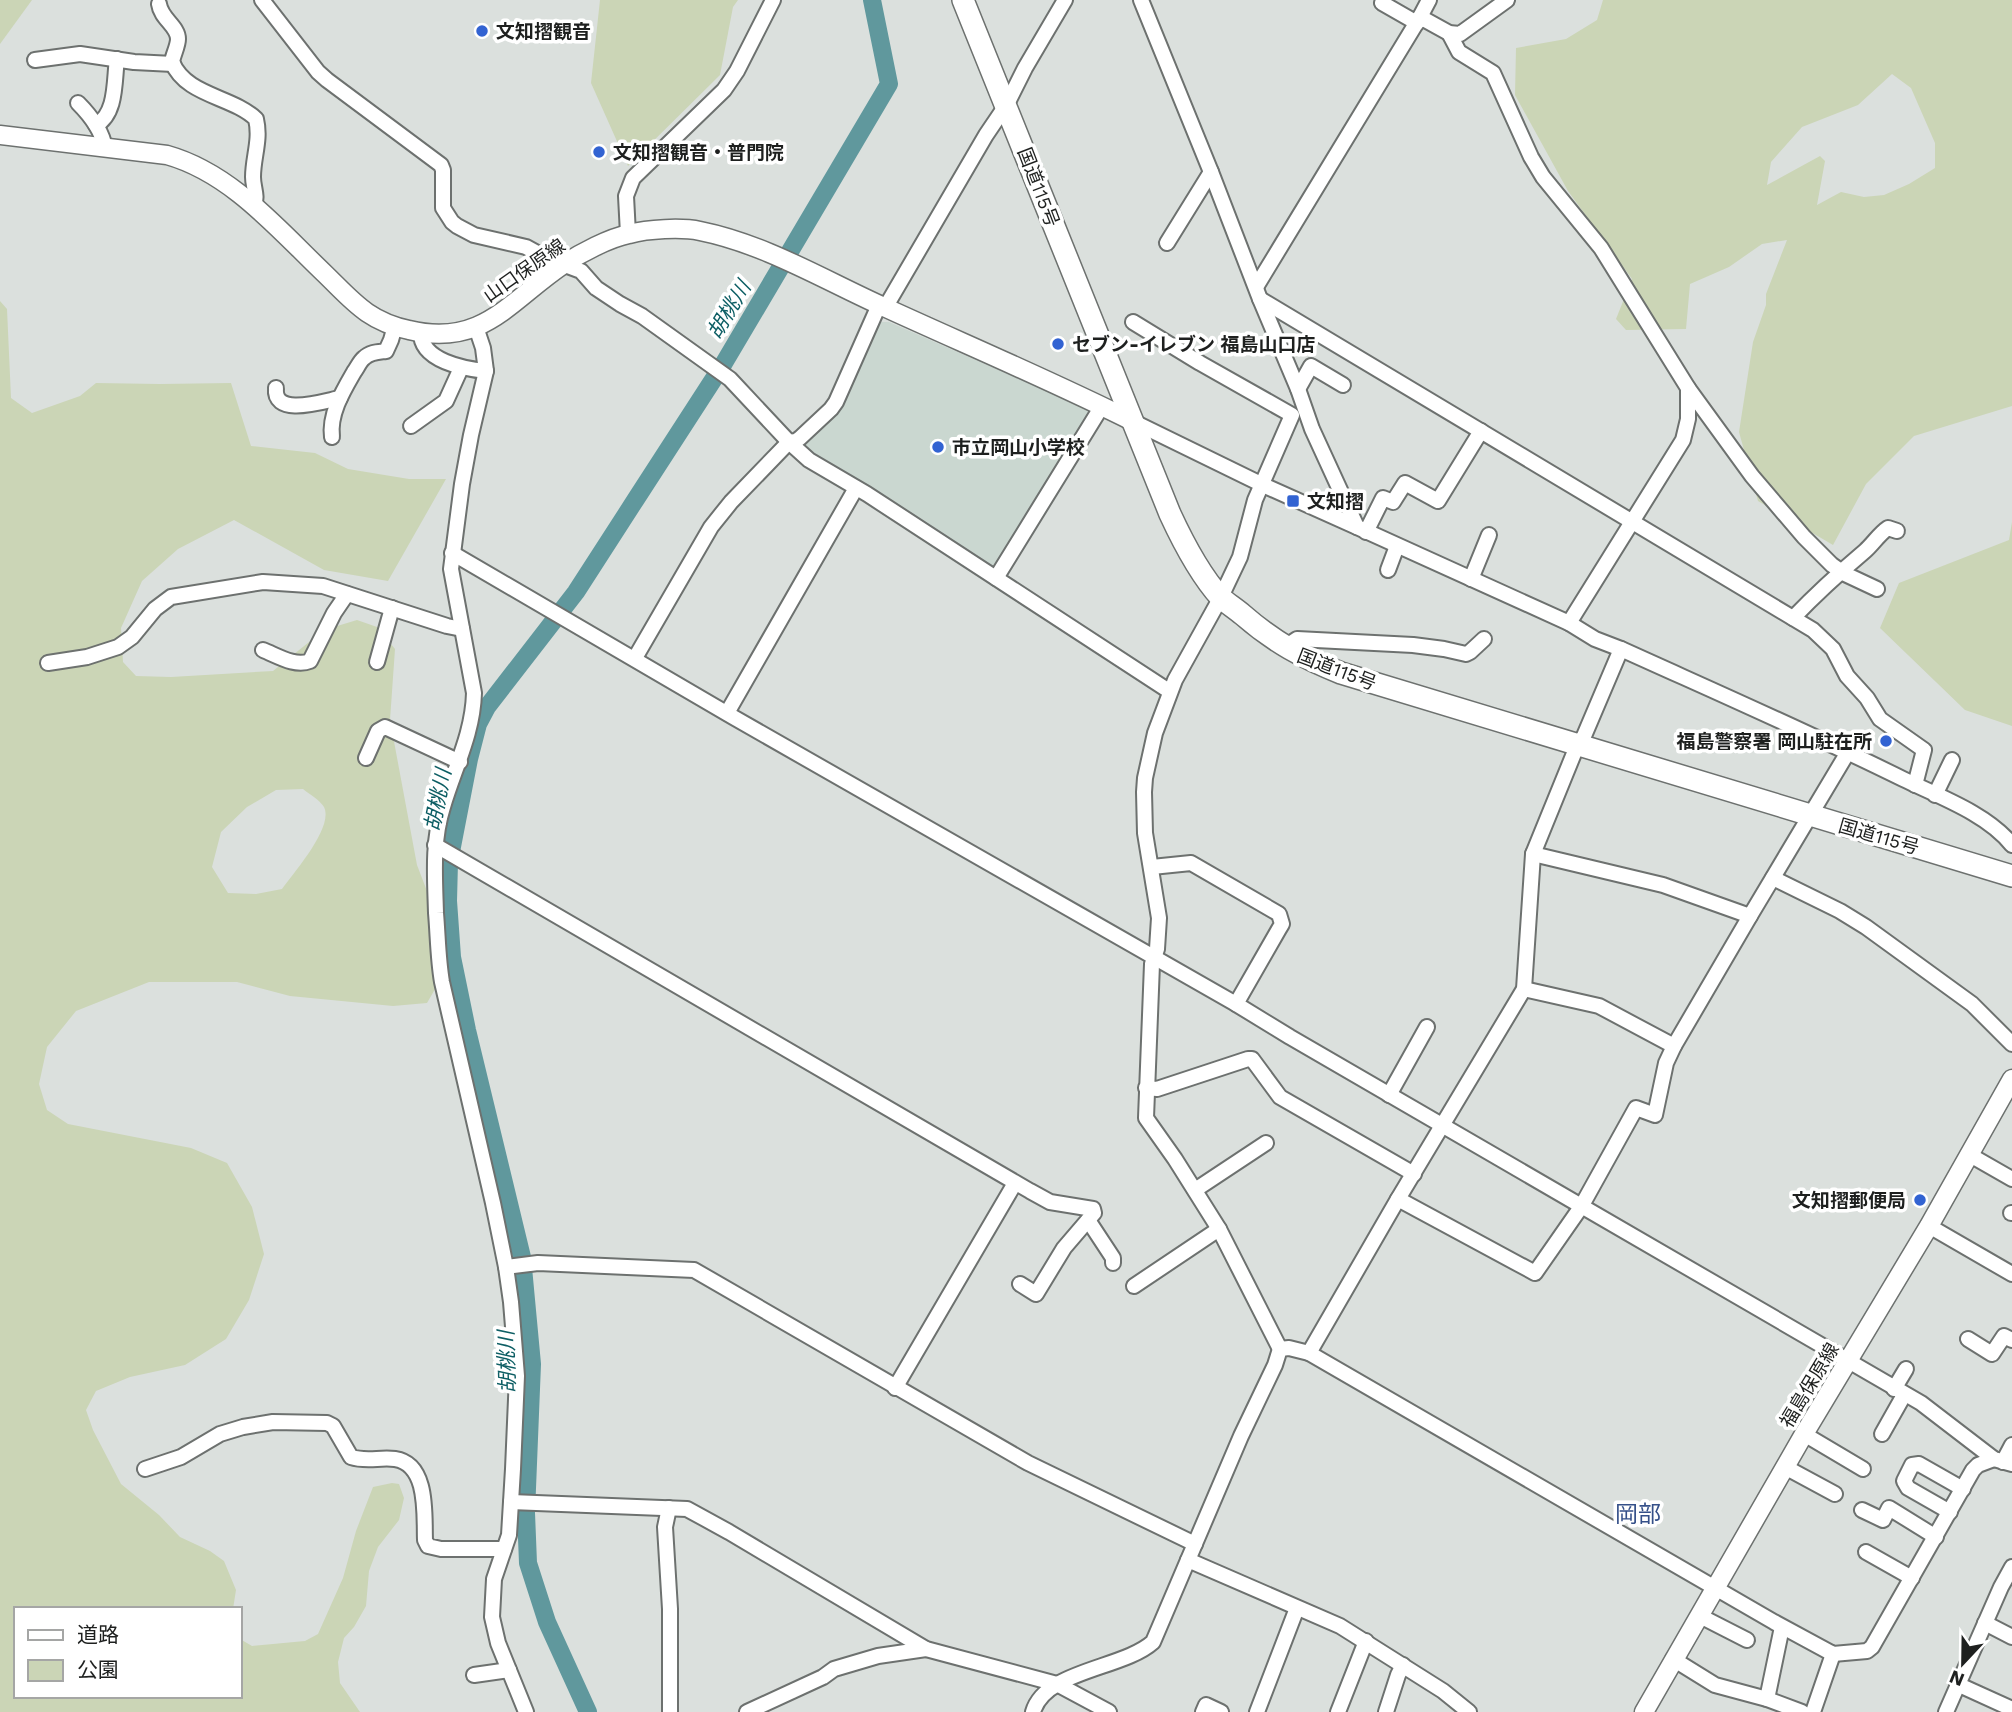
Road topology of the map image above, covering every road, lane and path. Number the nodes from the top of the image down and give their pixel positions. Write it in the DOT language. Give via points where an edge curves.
graph roads {
  1 [pos="262,0"];
  2 [pos="773,0"];
  3 [pos="963,0"];
  4 [pos="1065,0"];
  5 [pos="1141,0"];
  6 [pos="1429,0"];
  7 [pos="1507,0"];
  8 [pos="1382,3"];
  9 [pos="159,4"];
  10 [pos="1419,20"];
  11 [pos="1449,33"];
  12 [pos="117,59"];
  13 [pos="35,60"];
  14 [pos="173,64"];
  15 [pos="78,103"];
  16 [pos="1007,104"];
  17 [pos="96,125"];
  18 [pos="0,135"];
  19 [pos="105,148"];
  20 [pos="1211,172"];
  21 [pos="254,205"];
  22 [pos="628,234"];
  23 [pos="1167,243"];
  24 [pos="564,264"];
  25 [pos="1258,293"];
  26 [pos="882,306"];
  27 [pos="1133,321"];
  28 [pos="395,326"];
  29 [pos="477,327"];
  30 [pos="421,332"];
  31 [pos="461,368"];
  32 [pos="486,371"];
  33 [pos="1343,385"];
  34 [pos="276,388"];
  35 [pos="1688,388"];
  36 [pos="1299,393"];
  37 [pos="340,398"];
  38 [pos="1102,406"];
  39 [pos="1292,415"];
  40 [pos="1134,422"];
  41 [pos="411,426"];
  42 [pos="1481,431"];
  43 [pos="332,437"];
  44 [pos="789,442"];
  45 [pos="1263,485"];
  46 [pos="856,488"];
  47 [pos="1633,521"];
  48 [pos="1362,529"];
  49 [pos="1897,531"];
  50 [pos="1489,535"];
  51 [pos="1397,546"];
  52 [pos="452,553"];
  53 [pos="1388,570"];
  54 [pos="1840,570"];
  55 [pos="996,578"];
  56 [pos="1471,579"];
  57 [pos="1877,589"];
  58 [pos="347,594"];
  59 [pos="1221,597"];
  60 [pos="391,608"];
  61 [pos="1793,618"];
  62 [pos="1569,622"];
  63 [pos="462,629"];
  64 [pos="1484,639"];
  65 [pos="1287,648"];
  66 [pos="1621,649"];
  67 [pos="263,650"];
  68 [pos="635,658"];
  69 [pos="377,662"];
  70 [pos="48,663"];
  71 [pos="1170,691"];
  72 [pos="727,713"];
  73 [pos="1577,746"];
  74 [pos="1848,752"];
  75 [pos="366,758"];
  76 [pos="1952,760"];
  77 [pos="460,762"];
  78 [pos="1915,785"];
  79 [pos="1935,795"];
  80 [pos="1811,816"];
  81 [pos="435,845"];
  82 [pos="2012,845"];
  83 [pos="1533,854"];
  84 [pos="1152,867"];
  85 [pos="2012,876"];
  86 [pos="1773,878"];
  87 [pos="1750,916"];
  88 [pos="1153,958"];
  89 [pos="1524,989"];
  90 [pos="1236,1004"];
  91 [pos="1427,1027"];
  92 [pos="2012,1044"];
  93 [pos="1674,1046"];
  94 [pos="2012,1079"];
  95 [pos="1146,1088"];
  96 [pos="1389,1095"];
  97 [pos="1443,1127"];
  98 [pos="1266,1143"];
  99 [pos="1970,1156"];
  100 [pos="1414,1174"];
  101 [pos="2012,1179"];
  102 [pos="1015,1183"];
  103 [pos="1195,1190"];
  104 [pos="1398,1199"];
  105 [pos="1581,1207"];
  106 [pos="1088,1220"];
  107 [pos="1929,1226"];
  108 [pos="1219,1228"];
  109 [pos="1113,1263"];
  110 [pos="506,1267"];
  111 [pos="2012,1274"];
  112 [pos="1020,1284"];
  113 [pos="1134,1286"];
  114 [pos="1968,1339"];
  115 [pos="2012,1340"];
  116 [pos="1280,1349"];
  117 [pos="1309,1353"];
  118 [pos="1847,1361"];
  119 [pos="1906,1369"];
  120 [pos="895,1388"];
  121 [pos="1899,1392"];
  122 [pos="1804,1434"];
  123 [pos="1882,1434"];
  124 [pos="2012,1445"];
  125 [pos="2003,1462"];
  126 [pos="1785,1467"];
  127 [pos="145,1469"];
  128 [pos="1863,1469"];
  129 [pos="1963,1489"];
  130 [pos="1835,1494"];
  131 [pos="511,1502"];
  132 [pos="669,1508"];
  133 [pos="1862,1510"];
  134 [pos="1950,1512"];
  135 [pos="1936,1536"];
  136 [pos="1195,1544"];
  137 [pos="504,1549"];
  138 [pos="1866,1552"];
  139 [pos="1188,1560"];
  140 [pos="2010,1575"];
  141 [pos="1912,1578"];
  142 [pos="1715,1588"];
  143 [pos="1297,1608"];
  144 [pos="1700,1616"];
  145 [pos="1985,1623"];
  146 [pos="1782,1627"];
  147 [pos="2012,1637"];
  148 [pos="1747,1640"];
  149 [pos="1366,1641"];
  150 [pos="926,1649"];
  151 [pos="1833,1654"];
  152 [pos="1673,1659"];
  153 [pos="1403,1665"];
  154 [pos="509,1670"];
  155 [pos="474,1675"];
  156 [pos="1057,1684"];
  157 [pos="1957,1684"];
  158 [pos="1771,1704"];
  159 [pos="2012,1709"];
  160 [pos="526,1712"];
  161 [pos="670,1712"];
  162 [pos="747,1712"];
  163 [pos="1033,1712"];
  164 [pos="1109,1712"];
  165 [pos="1203,1712"];
  166 [pos="1221,1712"];
  167 [pos="1257,1712"];
  168 [pos="1338,1712"];
  169 [pos="1385,1712"];
  170 [pos="1469,1712"];
  171 [pos="1644,1712"];
  172 [pos="1802,1712"];
  173 [pos="1813,1712"];
  174 [pos="1946,1712"];
  1 -- 24 [label="street" via="318,72 442,165 443,208 452,222 474,234 526,247"];
  2 -- 22 [label="street" via="724,90 633,178 626,196"];
  3 -- 16 [label="highway, 国道115号"];
  4 -- 16 [label="street"];
  5 -- 20 [label="street"];
  6 -- 10 [label="street"];
  7 -- 11 [label="street" via="1464,32"];
  8 -- 10 [label="street"];
  9 -- 14 [label="street" via="178,39"];
  10 -- 11 [label="street"];
  10 -- 25 [label="street"];
  11 -- 35 [label="street" via="1459,52 1493,73 1543,177 1601,248"];
  12 -- 13 [label="street" via="80,54"];
  12 -- 14 [label="street"];
  12 -- 17 [label="street" via="112,104"];
  14 -- 21 [label="street" via="194,86 256,120"];
  15 -- 17 [label="street"];
  16 -- 26 [label="street"];
  16 -- 40 [label="highway, 国道115号"];
  17 -- 19 [label="street"];
  18 -- 19 [label="main road, 山口保原線"];
  19 -- 21 [label="main road, 山口保原線" via="179,158"];
  20 -- 23 [label="street"];
  20 -- 25 [label="street"];
  21 -- 28 [label="main road, 山口保原線" via="351,302"];
  22 -- 24 [label="main road, 山口保原線"];
  22 -- 26 [label="main road, 山口保原線" via="696,230 729,238"];
  24 -- 29 [label="main road, 山口保原線"];
  24 -- 44 [label="street" via="581,271 596,288 730,379"];
  25 -- 36 [label="street"];
  25 -- 42 [label="street"];
  26 -- 38 [label="main road, 山口保原線"];
  26 -- 44 [label="street" via="836,402 800,438"];
  27 -- 39 [label="street"];
  28 -- 30 [label="main road, 山口保原線"];
  28 -- 37 [label="street" via="386,351 365,357"];
  29 -- 30 [label="main road, 山口保原線"];
  29 -- 32 [label="street"];
  30 -- 31 [label="street" via="429,351"];
  31 -- 32 [label="street"];
  31 -- 41 [label="street" via="446,401"];
  32 -- 52 [label="street"];
  33 -- 36 [label="street" via="1311,366"];
  34 -- 37 [label="street" via="278,400 293,407"];
  35 -- 47 [label="street" via="1683,440"];
  35 -- 54 [label="street" via="1761,486 1804,537"];
  36 -- 39 [label="street"];
  36 -- 48 [label="street" via="1329,468"];
  37 -- 43 [label="street"];
  38 -- 40 [label="main road, 山口保原線"];
  38 -- 55 [label="street"];
  39 -- 45 [label="street"];
  40 -- 45 [label="street"];
  40 -- 59 [label="highway, 国道115号" via="1178,531"];
  42 -- 47 [label="street"];
  42 -- 48 [label="street" via="1438,501 1405,483 1393,502 1383,498"];
  44 -- 46 [label="street" via="809,460"];
  44 -- 68 [label="street" via="711,527"];
  45 -- 48 [label="street"];
  45 -- 59 [label="street"];
  46 -- 55 [label="street"];
  46 -- 72 [label="street"];
  47 -- 61 [label="street"];
  47 -- 62 [label="street"];
  48 -- 51 [label="street"];
  49 -- 54 [label="street" via="1888,528"];
  50 -- 56 [label="street"];
  51 -- 53 [label="street"];
  51 -- 56 [label="street"];
  52 -- 63 [label="street"];
  52 -- 68 [label="street"];
  54 -- 57 [label="street"];
  54 -- 61 [label="street"];
  55 -- 71 [label="street"];
  56 -- 62 [label="street"];
  58 -- 60 [label="street"];
  58 -- 67 [label="street" via="310,661 296,663"];
  58 -- 70 [label="street" via="323,586 264,582 171,597 118,648"];
  59 -- 65 [label="highway, 国道115号"];
  59 -- 71 [label="street"];
  60 -- 63 [label="street"];
  60 -- 69 [label="street"];
  61 -- 78 [label="street" via="1833,649 1880,719 1924,750"];
  62 -- 66 [label="street"];
  63 -- 77 [label="street" via="474,705"];
  64 -- 65 [label="street" via="1466,654 1421,646 1310,639 1297,639"];
  65 -- 73 [label="highway, 国道115号" via="1341,673"];
  66 -- 73 [label="street"];
  66 -- 74 [label="street"];
  68 -- 72 [label="street"];
  71 -- 84 [label="street" via="1145,778 1145,834"];
  72 -- 88 [label="street"];
  73 -- 80 [label="highway, 国道115号"];
  73 -- 83 [label="street"];
  74 -- 78 [label="street"];
  74 -- 80 [label="street"];
  75 -- 77 [label="street" via="380,728 385,727"];
  76 -- 79 [label="street"];
  77 -- 81 [label="street" via="443,806"];
  78 -- 79 [label="street"];
  79 -- 82 [label="street" via="1985,821"];
  80 -- 85 [label="highway, 国道115号"];
  80 -- 86 [label="street"];
  81 -- 102 [label="street"];
  81 -- 110 [label="street" via="442,982"];
  83 -- 87 [label="street" via="1662,885"];
  83 -- 89 [label="street"];
  84 -- 88 [label="street" via="1159,918"];
  84 -- 90 [label="street" via="1191,863 1279,914 1282,924"];
  86 -- 87 [label="street"];
  86 -- 92 [label="street" via="1866,927 1972,1004"];
  87 -- 93 [label="street"];
  88 -- 90 [label="street"];
  88 -- 95 [label="street"];
  89 -- 93 [label="street" via="1599,1006"];
  89 -- 97 [label="street"];
  90 -- 96 [label="street"];
  91 -- 96 [label="street"];
  93 -- 105 [label="street" via="1655,1115 1636,1108"];
  94 -- 99 [label="main road, 福島保原線"];
  95 -- 100 [label="street" via="1157,1089 1252,1059 1280,1097"];
  95 -- 103 [label="street" via="1146,1118"];
  96 -- 97 [label="street"];
  97 -- 100 [label="street"];
  97 -- 105 [label="street"];
  98 -- 103 [label="street"];
  99 -- 101 [label="street"];
  99 -- 107 [label="main road, 福島保原線"];
  100 -- 104 [label="street"];
  102 -- 106 [label="street" via="1050,1202 1093,1209"];
  102 -- 120 [label="street"];
  103 -- 108 [label="street"];
  104 -- 105 [label="street" via="1535,1273"];
  104 -- 117 [label="street"];
  105 -- 118 [label="street"];
  106 -- 109 [label="street"];
  106 -- 112 [label="street" via="1064,1248 1036,1294"];
  107 -- 111 [label="street"];
  107 -- 118 [label="main road, 福島保原線"];
  108 -- 113 [label="street"];
  108 -- 116 [label="street"];
  110 -- 120 [label="street" via="538,1263 694,1270"];
  110 -- 131 [label="street" via="517,1376"];
  114 -- 115 [label="street" via="1992,1354 2004,1336"];
  116 -- 117 [label="street"];
  116 -- 136 [label="street"];
  117 -- 142 [label="street"];
  118 -- 121 [label="street"];
  118 -- 122 [label="main road, 福島保原線"];
  119 -- 121 [label="street"];
  120 -- 136 [label="street" via="1028,1464"];
  121 -- 123 [label="street"];
  121 -- 125 [label="street"];
  122 -- 126 [label="main road, 福島保原線"];
  122 -- 128 [label="street"];
  124 -- 125 [label="street"];
  125 -- 129 [label="street" via="1978,1465"];
  126 -- 130 [label="street"];
  126 -- 142 [label="main road, 福島保原線"];
  127 -- 137 [label="street" via="243,1427 273,1422 327,1423 351,1457 397,1459 417,1473 428,1546"];
  129 -- 134 [label="street"];
  129 -- 134 [label="street" via="1919,1464 1912,1465 1904,1481 1908,1488"];
  131 -- 132 [label="street"];
  131 -- 137 [label="street"];
  132 -- 150 [label="street" via="699,1515"];
  132 -- 161 [label="street" via="665,1527"];
  133 -- 135 [label="street" via="1883,1520 1889,1508"];
  134 -- 135 [label="street"];
  135 -- 141 [label="street"];
  136 -- 139 [label="street"];
  137 -- 154 [label="street" via="494,1579 492,1617"];
  138 -- 141 [label="street"];
  139 -- 143 [label="street"];
  139 -- 156 [label="street" via="1151,1644"];
  140 -- 145 [label="street"];
  141 -- 151 [label="street" via="1872,1647"];
  142 -- 144 [label="main road, 福島保原線"];
  142 -- 146 [label="street"];
  143 -- 149 [label="street"];
  143 -- 167 [label="street"];
  144 -- 148 [label="street"];
  144 -- 152 [label="main road, 福島保原線"];
  145 -- 147 [label="street"];
  145 -- 157 [label="street"];
  146 -- 151 [label="street"];
  146 -- 158 [label="street"];
  149 -- 153 [label="street"];
  149 -- 168 [label="street"];
  150 -- 156 [label="street"];
  150 -- 162 [label="street" via="878,1656 834,1670"];
  151 -- 173 [label="street"];
  152 -- 158 [label="street" via="1715,1685"];
  152 -- 171 [label="main road, 福島保原線"];
  153 -- 169 [label="street"];
  153 -- 170 [label="street"];
  154 -- 155 [label="street"];
  154 -- 160 [label="street"];
  156 -- 163 [label="street" via="1041,1696"];
  156 -- 164 [label="street"];
  157 -- 159 [label="street"];
  157 -- 174 [label="street"];
  158 -- 172 [label="street"];
  165 -- 166 [label="street" via="1206,1705"];
}
